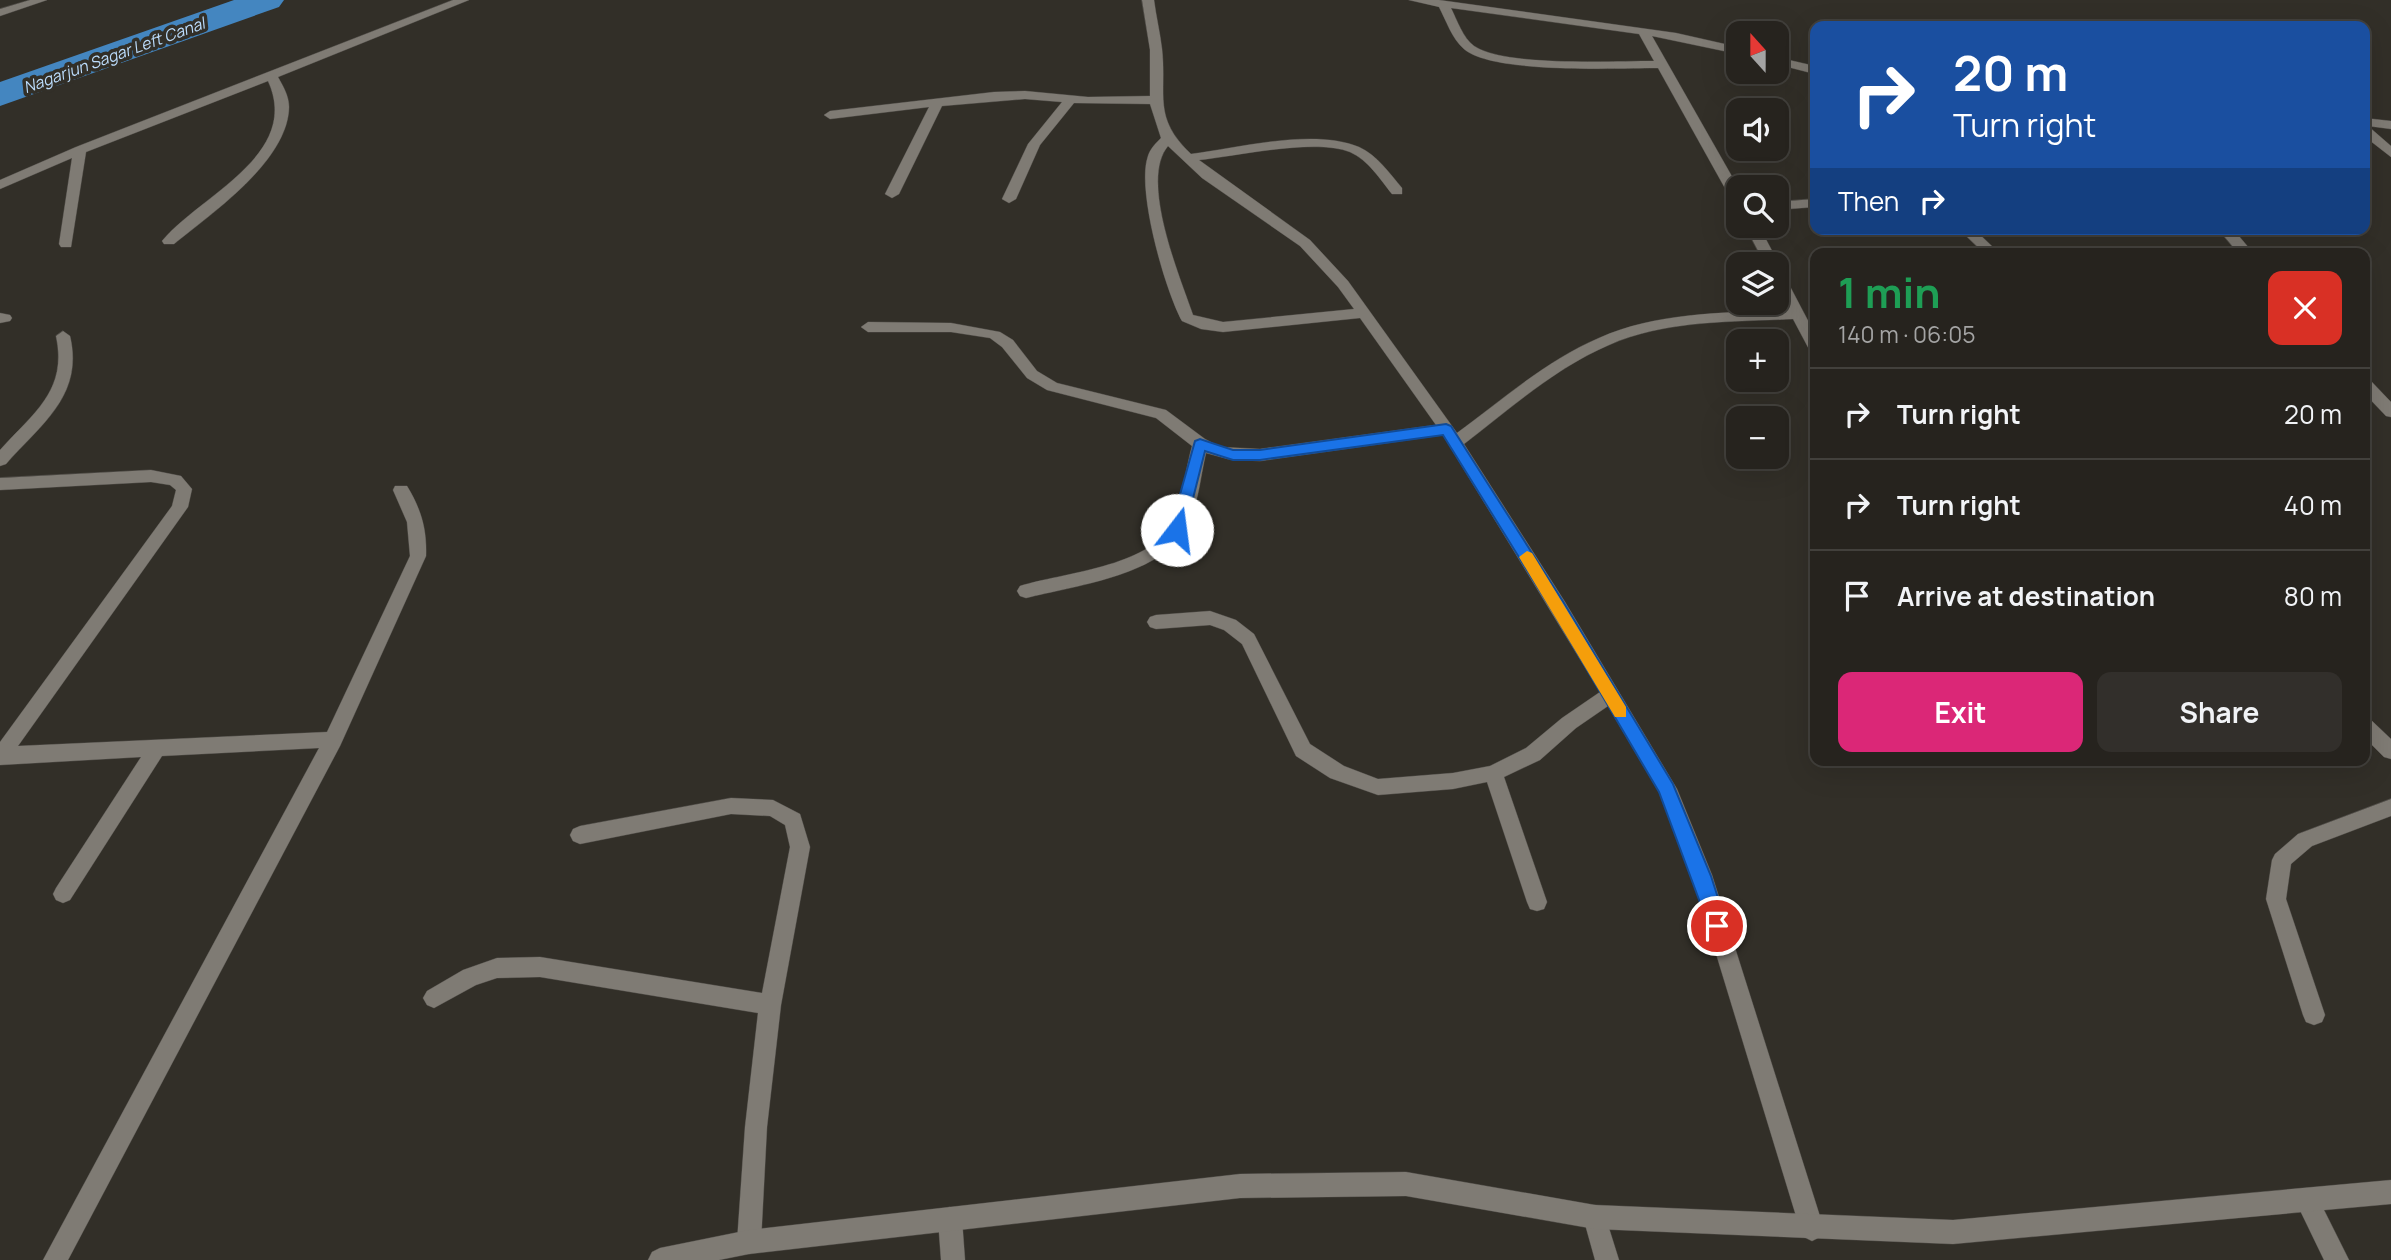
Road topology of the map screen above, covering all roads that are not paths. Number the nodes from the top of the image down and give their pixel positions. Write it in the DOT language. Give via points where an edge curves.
graph roads {
  1 [pos="41,0"];
  2 [pos="463,0"];
  3 [pos="1148,0"];
  4 [pos="1415,0"];
  5 [pos="1444,5"];
  6 [pos="0,13"];
  7 [pos="1643,31"];
  8 [pos="1726,48"];
  9 [pos="1789,63"];
  10 [pos="1662,64"];
  11 [pos="1810,69"];
  12 [pos="271,74"];
  13 [pos="1071,99"];
  14 [pos="1156,100"];
  15 [pos="938,103"];
  16 [pos="831,116"];
  17 [pos="2370,123"];
  18 [pos="2391,125"];
  19 [pos="2370,134"];
  20 [pos="1167,138"];
  21 [pos="80,149"];
  22 [pos="2391,153"];
  23 [pos="1188,158"];
  24 [pos="1726,178"];
  25 [pos="0,184"];
  26 [pos="1398,191"];
  27 [pos="892,194"];
  28 [pos="1009,199"];
  29 [pos="1810,203"];
  30 [pos="1789,205"];
  31 [pos="1973,235"];
  32 [pos="169,241"];
  33 [pos="66,244"];
  34 [pos="1987,248"];
  35 [pos="1789,298"];
  36 [pos="1364,313"];
  37 [pos="1797,314"];
  38 [pos="868,327"];
  39 [pos="63,336"];
  40 [pos="1810,339"];
  41 [pos="2370,389"];
  42 [pos="2391,412"];
  43 [pos="1451,436"];
  44 [pos="1200,444"];
  45 [pos="0,460"];
  46 [pos="0,484"];
  47 [pos="401,490"];
  48 [pos="1026,591"];
  49 [pos="1156,622"];
  50 [pos="1611,695"];
  51 [pos="2370,730"];
  52 [pos="333,740"];
  53 [pos="156,749"];
  54 [pos="2391,751"];
  55 [pos="1,756"];
  56 [pos="1493,773"];
  57 [pos="2391,807"];
  58 [pos="580,835"];
  59 [pos="63,894"];
  60 [pos="1537,901"];
  61 [pos="434,998"];
  62 [pos="770,1006"];
  63 [pos="2314,1015"];
  64 [pos="2391,1192"];
  65 [pos="2307,1200"];
  66 [pos="1595,1217"];
  67 [pos="950,1219"];
  68 [pos="1812,1228"];
  69 [pos="749,1242"];
  70 [pos="55,1260"];
  71 [pos="660,1260"];
  72 [pos="953,1260"];
  73 [pos="1607,1260"];
  74 [pos="2337,1260"];
  1 -- 6 [label="street"];
  2 -- 12 [label="street"];
  3 -- 14 [label="street" via="1156,50"];
  4 -- 5 [label="street"];
  5 -- 7 [label="street"];
  5 -- 10 [label="street" via="1469,49 1483,55 1520,61"];
  7 -- 8 [label="street"];
  7 -- 10 [label="street"];
  9 -- 11 [label="street"];
  10 -- 24 [label="street"];
  12 -- 21 [label="street"];
  12 -- 32 [label="street" via="283,105 267,150 247,176"];
  13 -- 14 [label="street"];
  13 -- 15 [label="street" via="1025,95"];
  13 -- 28 [label="street" via="1034,144"];
  14 -- 20 [label="street"];
  15 -- 16 [label="street"];
  15 -- 27 [label="street"];
  17 -- 18 [label="street"];
  19 -- 22 [label="street"];
  20 -- 23 [label="street"];
  20 -- 36 [label="street" via="1154,154 1158,230 1187,318 1223,327"];
  21 -- 25 [label="street"];
  21 -- 33 [label="street"];
  23 -- 26 [label="street" via="1334,145 1354,149"];
  23 -- 36 [label="street" via="1305,243"];
  29 -- 30 [label="street"];
  31 -- 34 [label="street"];
  35 -- 37 [label="street"];
  36 -- 43 [label="street"];
  37 -- 40 [label="street"];
  37 -- 43 [label="street" via="1674,323 1604,341"];
  38 -- 44 [label="street" via="976,330 997,335 1024,369 1040,380 1057,389 1162,414"];
  39 -- 45 [label="street" via="66,375 51,402"];
  41 -- 42 [label="street"];
  43 -- 44 [label="street" via="1260,455 1233,455"];
  43 -- 50 [label="street"];
  44 -- 48 [label="street" via="1177,530 1165,546 1135,561"];
  46 -- 55 [label="street" via="150,476 175,480 184,489 180,507"];
  47 -- 52 [label="street" via="414,510 418,556"];
  49 -- 56 [label="street" via="1210,618 1230,625 1248,639 1303,750 1337,772 1378,787"];
  50 -- 56 [label="street" via="1533,754"];
  50 -- 68 [label="street" via="1667,789 1702,876"];
  51 -- 54 [label="street"];
  52 -- 53 [label="street"];
  52 -- 70 [label="street"];
  53 -- 55 [label="street"];
  53 -- 59 [label="street"];
  56 -- 60 [label="street"];
  57 -- 63 [label="street" via="2305,840 2282,860 2276,899"];
  58 -- 62 [label="street" via="731,806 773,808 793,820 800,847"];
  61 -- 62 [label="street" via="470,976 497,968 540,967"];
  62 -- 69 [label="street"];
  64 -- 65 [label="street"];
  65 -- 68 [label="street" via="1952,1233"];
  65 -- 74 [label="street"];
  66 -- 67 [label="street" via="1406,1184 1240,1186"];
  66 -- 68 [label="street"];
  66 -- 73 [label="street"];
  67 -- 69 [label="street"];
  67 -- 72 [label="street"];
  69 -- 71 [label="street"];
}
